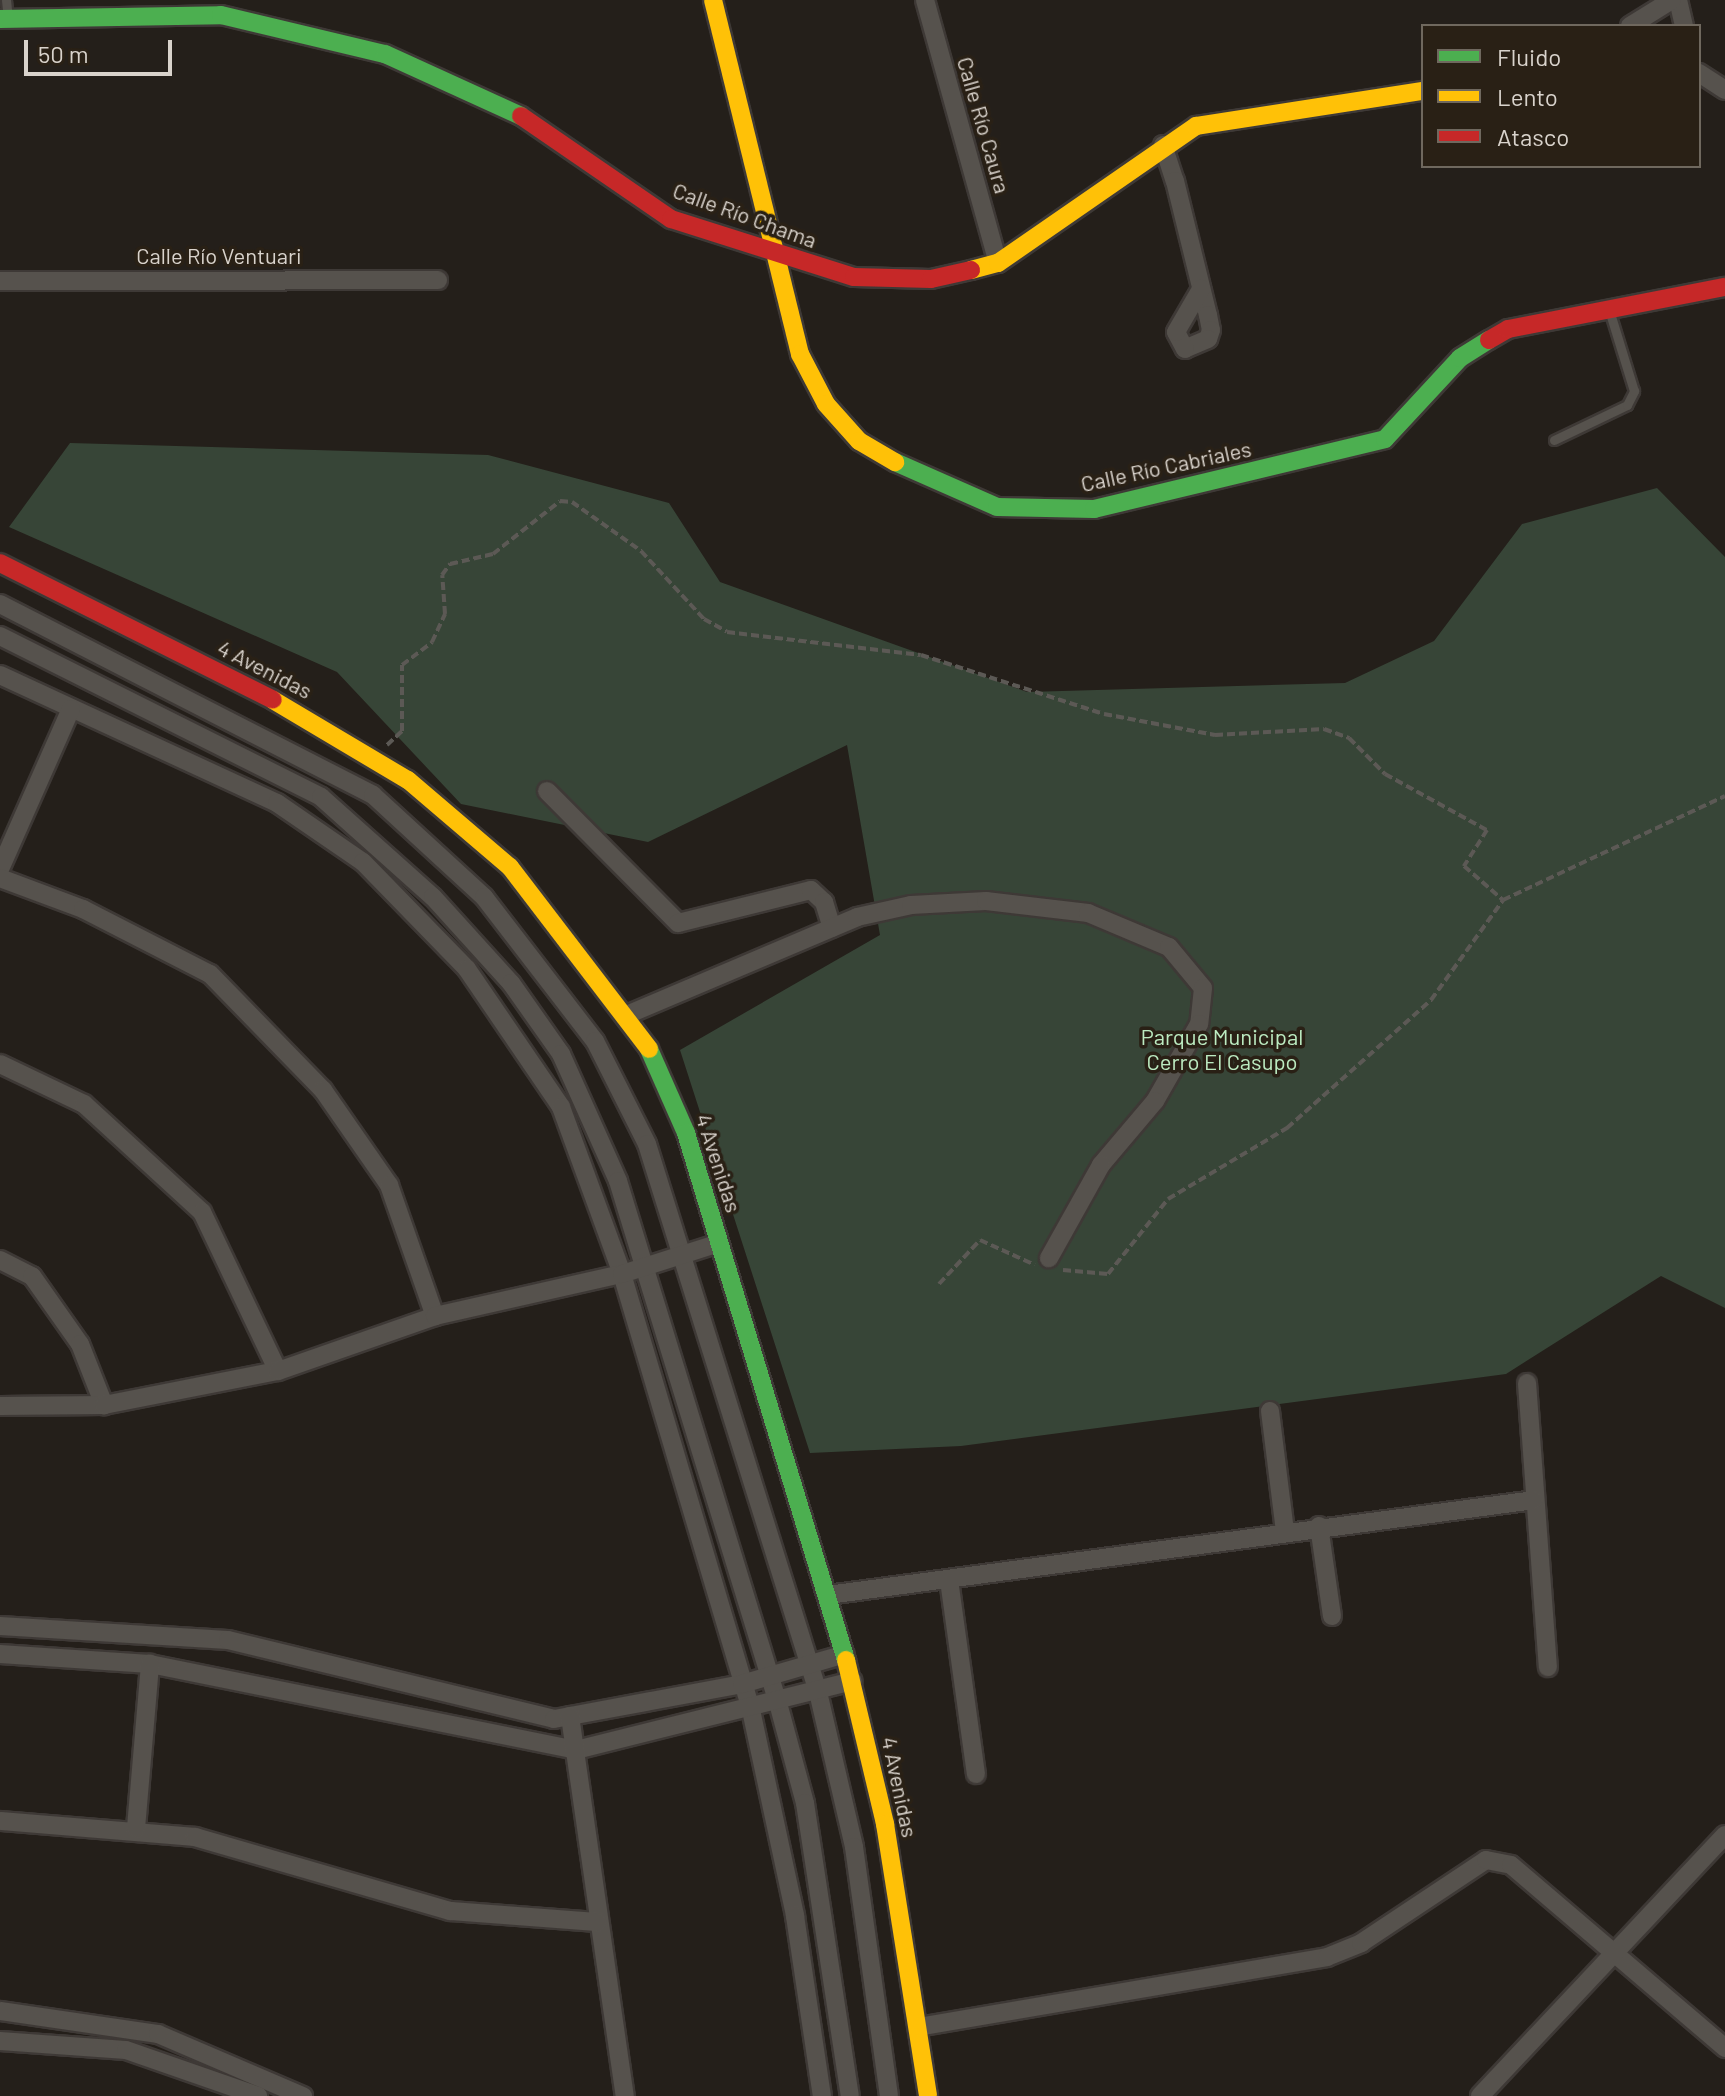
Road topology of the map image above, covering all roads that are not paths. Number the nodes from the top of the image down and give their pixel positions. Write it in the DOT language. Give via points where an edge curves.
graph roads {
  1 [pos="713,0"];
  2 [pos="925,0"];
  3 [pos="1672,0"];
  4 [pos="1678,0"];
  5 [pos="5,12"];
  6 [pos="1633,24"];
  7 [pos="1684,24"];
  8 [pos="1701,74"];
  9 [pos="1725,90"];
  10 [pos="1421,91"];
  11 [pos="1163,145"];
  12 [pos="777,257"];
  13 [pos="998,263"];
  14 [pos="438,280"];
  15 [pos="0,281"];
  16 [pos="1725,287"];
  17 [pos="1201,289"];
  18 [pos="1610,313"];
  19 [pos="1554,440"];
  20 [pos="0,563"];
  21 [pos="0,604"];
  22 [pos="0,636"];
  23 [pos="0,675"];
  24 [pos="71,709"];
  25 [pos="547,791"];
  26 [pos="0,869"];
  27 [pos="0,878"];
  28 [pos="832,928"];
  29 [pos="629,1014"];
  30 [pos="0,1064"];
  31 [pos="719,1243"];
  32 [pos="683,1257"];
  33 [pos="1049,1258"];
  34 [pos="0,1260"];
  35 [pos="646,1266"];
  36 [pos="622,1274"];
  37 [pos="435,1316"];
  38 [pos="278,1371"];
  39 [pos="1527,1383"];
  40 [pos="104,1405"];
  41 [pos="0,1406"];
  42 [pos="1270,1411"];
  43 [pos="1534,1500"];
  44 [pos="1319,1526"];
  45 [pos="1285,1531"];
  46 [pos="949,1580"];
  47 [pos="828,1595"];
  48 [pos="1332,1616"];
  49 [pos="0,1626"];
  50 [pos="0,1654"];
  51 [pos="845,1654"];
  52 [pos="150,1664"];
  53 [pos="809,1666"];
  54 [pos="1548,1667"];
  55 [pos="770,1678"];
  56 [pos="853,1681"];
  57 [pos="742,1684"];
  58 [pos="818,1692"];
  59 [pos="778,1703"];
  60 [pos="751,1710"];
  61 [pos="570,1716"];
  62 [pos="576,1750"];
  63 [pos="976,1774"];
  64 [pos="0,1821"];
  65 [pos="136,1828"];
  66 [pos="1725,1835"];
  67 [pos="598,1922"];
  68 [pos="1611,1954"];
  69 [pos="0,2011"];
  70 [pos="918,2027"];
  71 [pos="0,2041"];
  72 [pos="1725,2048"];
  73 [pos="227,2089"];
  74 [pos="258,2096"];
  75 [pos="303,2096"];
  76 [pos="625,2096"];
  77 [pos="822,2096"];
  78 [pos="850,2096"];
  79 [pos="889,2096"];
  80 [pos="928,2096"];
  81 [pos="1480,2096"];
  1 -- 12 [label="street, Calle Río Cabriales"];
  2 -- 13 [label="street, Calle Río Caura"];
  3 -- 6 [label="street"];
  4 -- 7 [label="street"];
  5 -- 12 [label="street, Calle Río Chama" via="221,15 385,54 520,115 671,219"];
  8 -- 9 [label="street"];
  10 -- 11 [label="street, Calle Río Chama" via="1236,115"];
  11 -- 13 [label="street, Calle Río Chama"];
  11 -- 17 [label="street"];
  12 -- 13 [label="street, Calle Río Chama" via="854,277 931,279"];
  12 -- 18 [label="street, Calle Río Cabriales" via="800,354 826,404 859,441 951,492 1045,511 1168,494 1385,439 1481,343 1508,329"];
  14 -- 15 [label="street, Calle Río Ventuari"];
  16 -- 18 [label="street, Calle Río Cabriales"];
  18 -- 19 [label="lane" via="1634,391 1627,405"];
  20 -- 29 [label="street, 4 Avenidas" via="248,685 374,757 510,867"];
  21 -- 32 [label="street" via="321,762 428,838 530,952 595,1041 647,1144"];
  22 -- 35 [label="street" via="321,797 433,897 511,983 561,1054 589,1107"];
  23 -- 24 [label="street"];
  24 -- 26 [label="street"];
  24 -- 36 [label="street" via="277,803 363,862 409,908 525,1045 561,1107"];
  25 -- 28 [label="street" via="678,923 811,890 824,902"];
  27 -- 37 [label="street" via="83,909 210,974 323,1090 389,1185"];
  28 -- 29 [label="street"];
  28 -- 33 [label="street" via="911,905 986,901 1088,913 1169,947 1191,965 1203,988 1199,1024 1155,1101 1101,1165"];
  29 -- 31 [label="street, 4 Avenidas" via="686,1133"];
  30 -- 38 [label="street" via="84,1104 202,1212"];
  31 -- 32 [label="street"];
  31 -- 47 [label="street, 4 Avenidas"];
  32 -- 35 [label="street"];
  32 -- 53 [label="street"];
  34 -- 40 [label="street" via="32,1276 80,1344"];
  35 -- 36 [label="street"];
  35 -- 55 [label="street"];
  36 -- 37 [label="street"];
  36 -- 57 [label="street"];
  37 -- 38 [label="street"];
  38 -- 40 [label="street"];
  39 -- 43 [label="street"];
  40 -- 41 [label="street"];
  42 -- 45 [label="street"];
  43 -- 44 [label="street"];
  43 -- 54 [label="street"];
  44 -- 45 [label="street"];
  44 -- 48 [label="street"];
  45 -- 46 [label="street"];
  46 -- 47 [label="street"];
  46 -- 63 [label="street"];
  47 -- 51 [label="street, 4 Avenidas"];
  49 -- 61 [label="street" via="228,1640 554,1719"];
  50 -- 52 [label="street"];
  51 -- 53 [label="street"];
  51 -- 56 [label="street, 4 Avenidas"];
  52 -- 62 [label="street"];
  52 -- 65 [label="street"];
  53 -- 55 [label="street"];
  53 -- 58 [label="street"];
  55 -- 57 [label="street"];
  55 -- 59 [label="street"];
  56 -- 58 [label="street"];
  56 -- 70 [label="street, 4 Avenidas"];
  57 -- 60 [label="street"];
  57 -- 61 [label="street"];
  58 -- 59 [label="street"];
  58 -- 79 [label="street" via="854,1847"];
  59 -- 60 [label="street"];
  59 -- 78 [label="street" via="805,1803"];
  60 -- 62 [label="street"];
  60 -- 77 [label="street" via="795,1916"];
  61 -- 62 [label="street"];
  62 -- 67 [label="street"];
  64 -- 65 [label="street"];
  65 -- 67 [label="street" via="195,1837 485,1919"];
  66 -- 68 [label="street"];
  67 -- 76 [label="street"];
  68 -- 70 [label="street" via="1511,1865 1486,1860 1361,1943 1327,1957"];
  68 -- 72 [label="street"];
  68 -- 81 [label="street"];
  69 -- 75 [label="street" via="158,2034"];
  70 -- 80 [label="street, 4 Avenidas"];
  71 -- 73 [label="street" via="126,2050"];
  73 -- 74 [label="street"];
}
